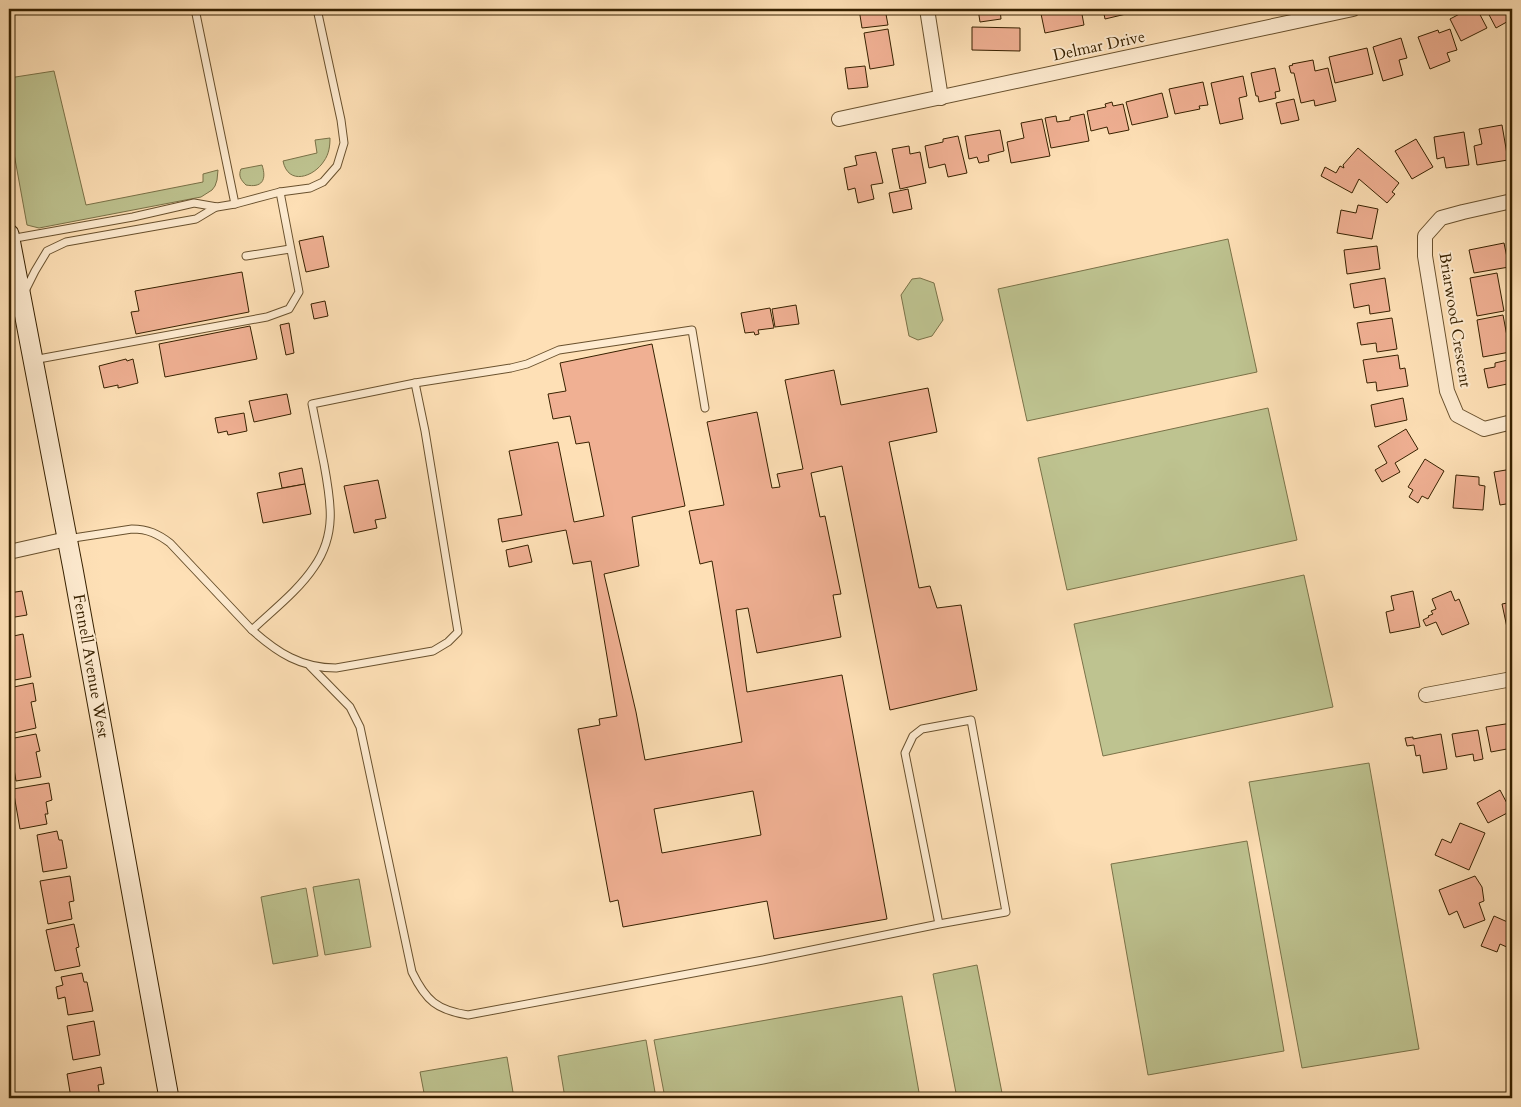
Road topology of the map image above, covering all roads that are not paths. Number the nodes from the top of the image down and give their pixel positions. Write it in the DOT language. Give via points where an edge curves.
graph roads {
  1 [pos="195,9"];
  2 [pos="317,9"];
  3 [pos="928,9"];
  4 [pos="1353,9"];
  5 [pos="941,98"];
  6 [pos="839,119"];
  7 [pos="280,192"];
  8 [pos="1512,201"];
  9 [pos="235,204"];
  10 [pos="217,207"];
  11 [pos="9,237"];
  12 [pos="290,249"];
  13 [pos="246,256"];
  14 [pos="22,299"];
  15 [pos="33,360"];
  16 [pos="415,383"];
  17 [pos="705,408"];
  18 [pos="1512,422"];
  19 [pos="68,539"];
  20 [pos="9,552"];
  21 [pos="252,630"];
  22 [pos="310,666"];
  23 [pos="1512,679"];
  24 [pos="1426,695"];
  25 [pos="940,924"];
  26 [pos="169,1098"];
  1 -- 9 [label="lane"];
  2 -- 7 [label="lane" via="344,143 337,166 323,182 310,188"];
  3 -- 5 [label="street"];
  4 -- 5 [label="street, Delmar Drive"];
  5 -- 6 [label="street, Delmar Drive"];
  7 -- 9 [label="lane"];
  7 -- 12 [label="lane"];
  8 -- 18 [label="street, Briarwood Crescent" via="1441,218 1426,236 1425,256 1447,391 1457,415 1484,429"];
  9 -- 10 [label="lane"];
  10 -- 11 [label="lane" via="194,204"];
  10 -- 14 [label="lane" via="196,218 66,242 47,251"];
  11 -- 14 [label="main road, Fennell Avenue West"];
  12 -- 13 [label="lane"];
  12 -- 15 [label="lane" via="299,292 289,309 267,317"];
  14 -- 15 [label="main road, Fennell Avenue West"];
  15 -- 19 [label="main road, Fennell Avenue West"];
  16 -- 17 [label="lane" via="519,366 559,350 692,330"];
  16 -- 21 [label="lane" via="312,404 329,494 331,518 328,538 314,569"];
  16 -- 22 [label="lane" via="458,632 433,651 336,668"];
  19 -- 20 [label="street"];
  19 -- 21 [label="lane" via="132,529 162,536"];
  19 -- 26 [label="main road, Fennell Avenue West"];
  21 -- 22 [label="lane" via="278,650"];
  22 -- 25 [label="lane" via="350,707 360,727 412,972 420,989 433,1003 450,1012 468,1015"];
  23 -- 24 [label="street"];
  25 -- 25 [label="lane" via="905,753 913,736 922,729 971,720 1006,912"];
}
